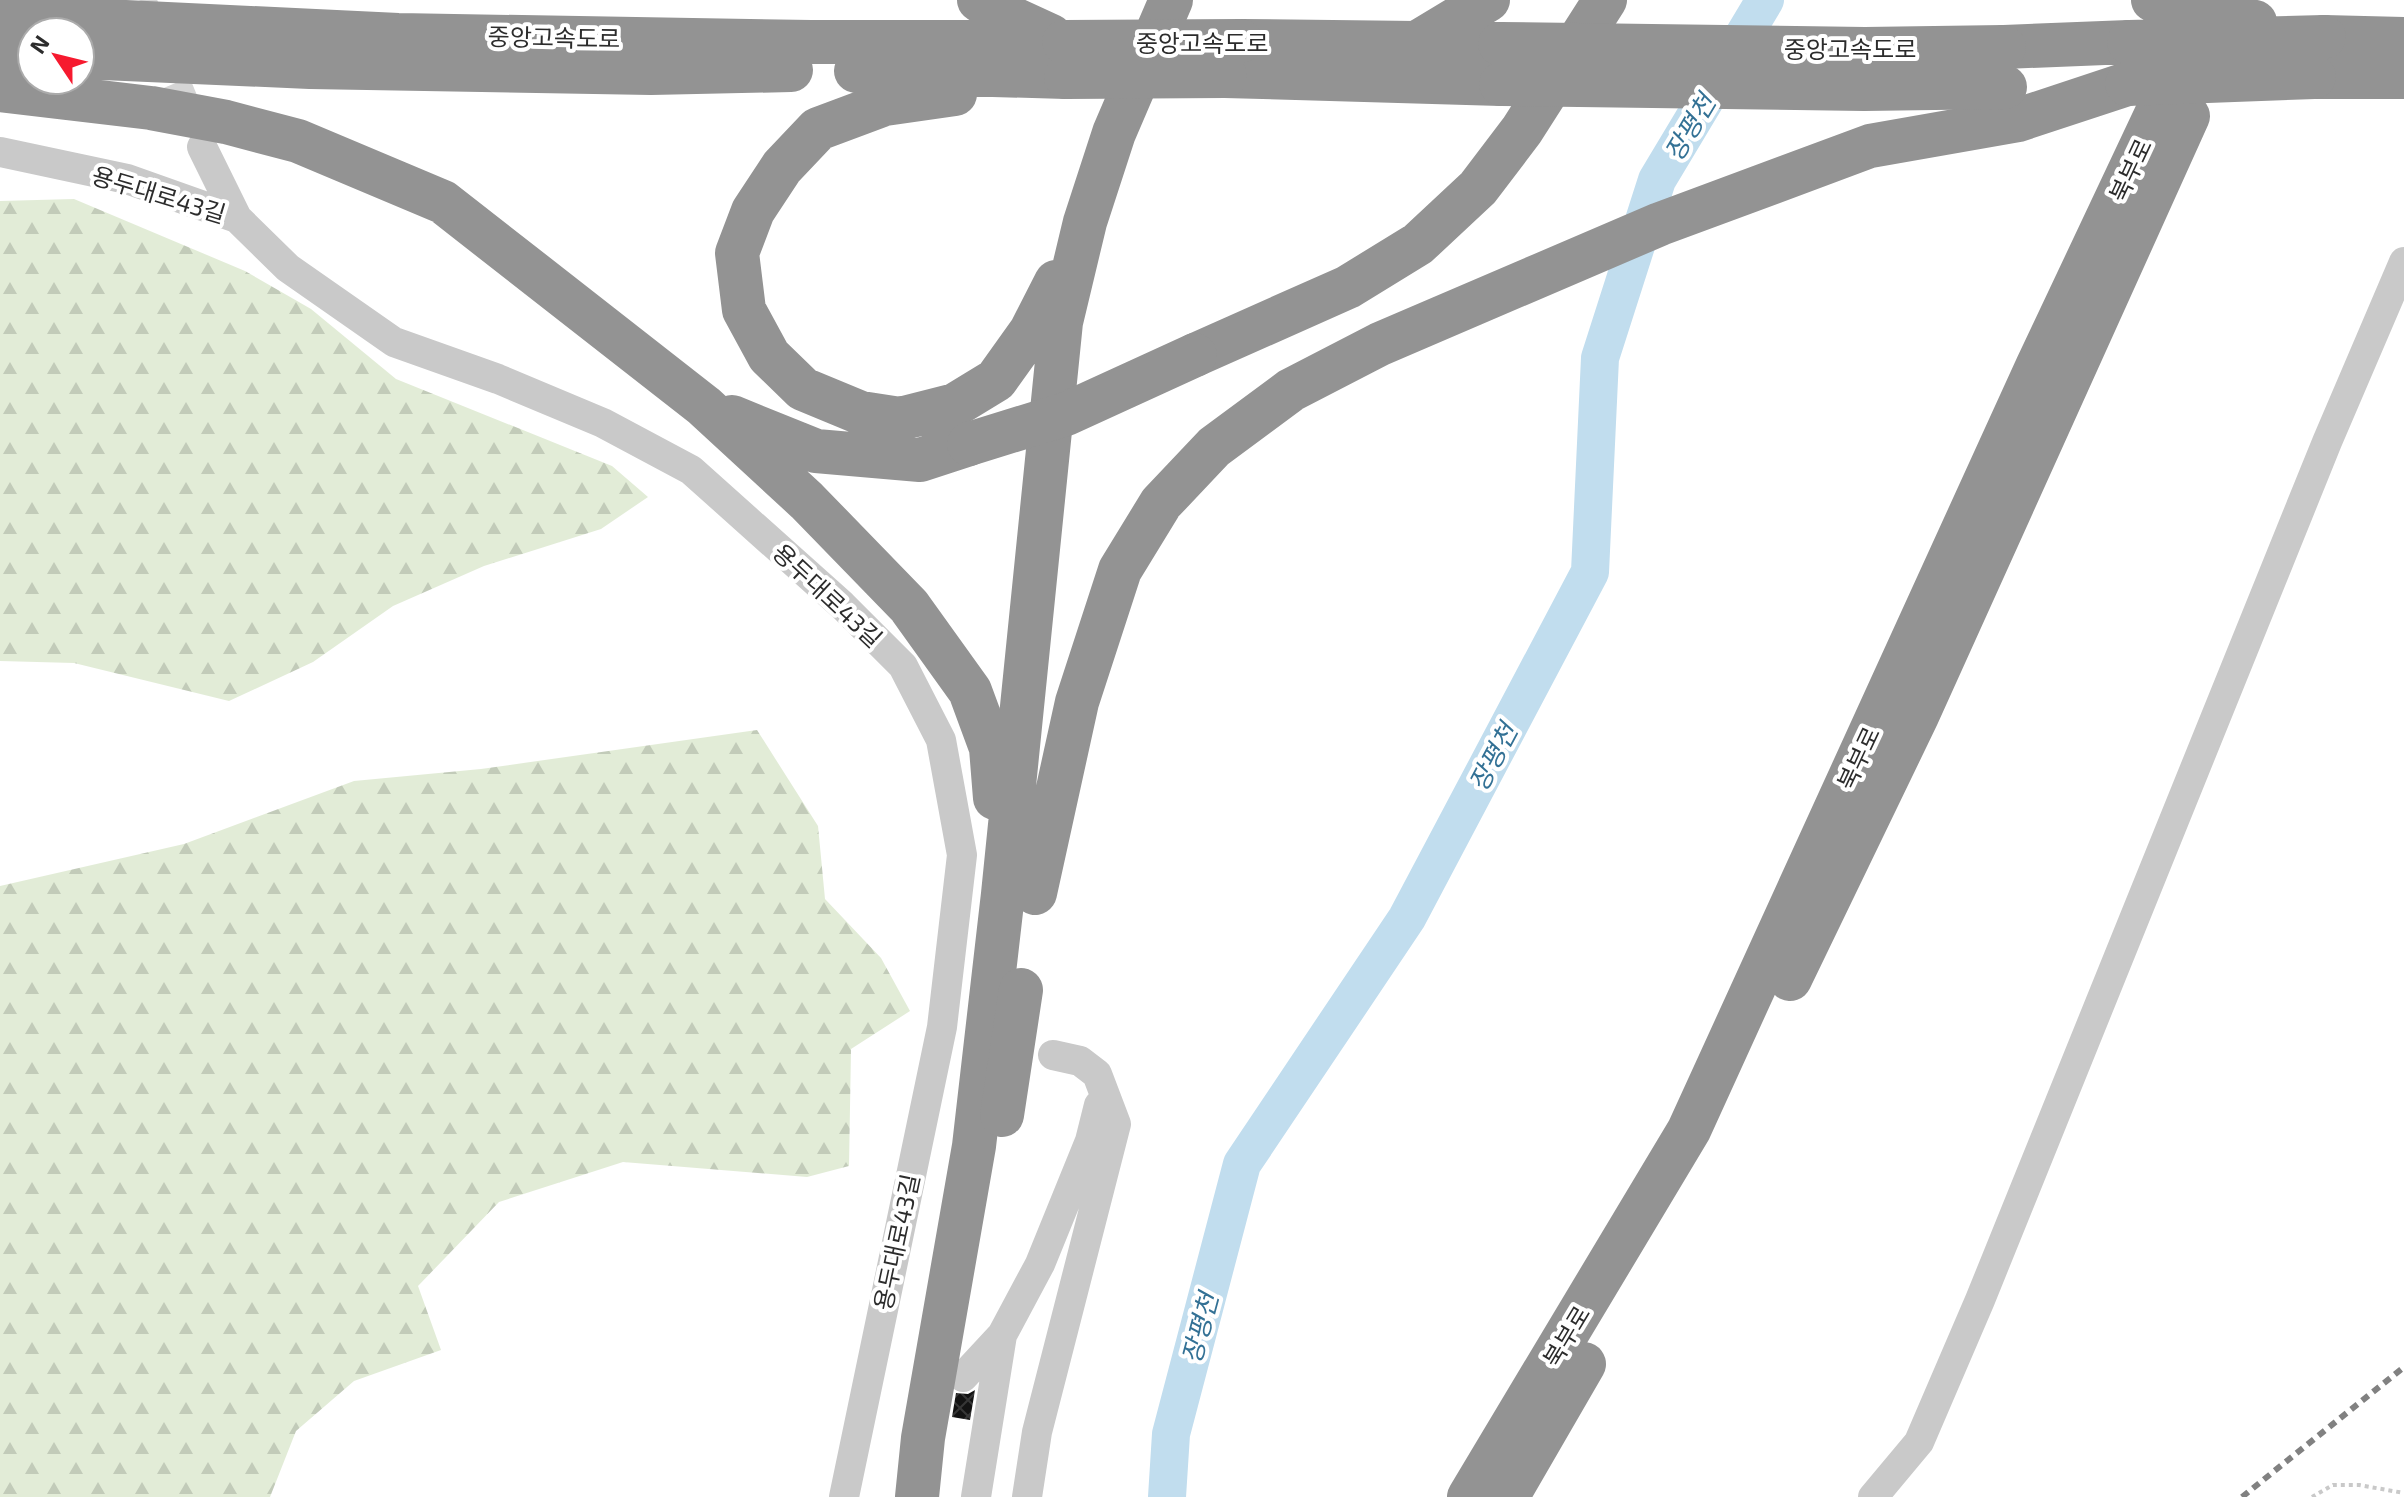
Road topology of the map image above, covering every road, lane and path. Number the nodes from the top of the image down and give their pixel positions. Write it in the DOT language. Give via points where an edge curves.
graph roads {
  1 [pos="264,0"];
  2 [pos="979,0"];
  3 [pos="1171,0"];
  4 [pos="1183,0"];
  5 [pos="1488,0"];
  6 [pos="1605,0"];
  7 [pos="2153,0"];
  8 [pos="2210,0"];
  9 [pos="2240,0"];
  10 [pos="0,16"];
  11 [pos="134,24"];
  12 [pos="2404,39"];
  13 [pos="1418,42"];
  14 [pos="2319,57"];
  15 [pos="96,58"];
  16 [pos="1065,59"];
  17 [pos="1233,59"];
  18 [pos="2128,63"];
  19 [pos="1500,64"];
  20 [pos="2404,77"];
  21 [pos="0,90"];
  22 [pos="202,147"];
  23 [pos="0,152"];
  24 [pos="237,218"];
  25 [pos="1085,222"];
  26 [pos="2404,262"];
  27 [pos="704,406"];
  28 [pos="1019,893"];
  29 [pos="1053,1055"];
  30 [pos="1103,1089"];
  31 [pos="1002,1335"];
  32 [pos="963,1377"];
  33 [pos="2404,1493"];
  34 [pos="844,1497"];
  35 [pos="917,1497"];
  36 [pos="946,1497"];
  37 [pos="976,1497"];
  38 [pos="1027,1497"];
  39 [pos="1469,1497"];
  40 [pos="1507,1497"];
  41 [pos="1873,1497"];
  42 [pos="2312,1497"];
  1 -- 11 [label="highway"];
  2 -- 16 [label="highway"];
  3 -- 25 [label="highway" via="1114,133"];
  4 -- 28 [label="highway" via="1128,135 1097,242"];
  5 -- 13 [label="highway"];
  6 -- 27 [label="highway, bridge" via="1478,188 1418,244 1348,287 1066,414 920,460 816,451"];
  7 -- 14 [label="highway, bridge"];
  8 -- 39 [label="highway, 북부로" via="1689,1130"];
  9 -- 40 [label="highway, 북부로" via="1917,716 1710,1147"];
  10 -- 11 [label="highway, 중앙고속도로"];
  11 -- 16 [label="highway, 중앙고속도로" via="811,42"];
  12 -- 14 [label="highway, 중앙고속도로"];
  13 -- 17 [label="highway, 중앙고속도로"];
  13 -- 19 [label="highway, 중앙고속도로"];
  14 -- 18 [label="highway, 중앙고속도로, bridge"];
  14 -- 20 [label="highway, 중앙고속도로"];
  15 -- 16 [label="highway, 중앙고속도로" via="651,73"];
  16 -- 17 [label="highway, 중앙고속도로, bridge"];
  16 -- 25 [label="highway" via="885,104 818,129 782,167 753,211 737,253 744,310 769,356 803,389 861,413 900,419 955,405 996,380 1031,331"];
  17 -- 19 [label="highway, 중앙고속도로"];
  18 -- 19 [label="highway, 중앙고속도로, bridge" via="2004,67 1865,49"];
  18 -- 28 [label="highway" via="2018,120 1870,146 1660,224 1380,344 1291,390 1214,447 1161,503 1120,570"];
  21 -- 27 [label="highway" via="226,122 298,141 443,202"];
  22 -- 24 [label="street"];
  23 -- 24 [label="street, 용두대로43길" via="127,179"];
  24 -- 34 [label="street, 용두대로43길" via="288,268 394,342 603,423 691,470 903,666 941,740 962,855 955,1030"];
  25 -- 28 [label="highway" via="1061,322"];
  26 -- 41 [label="street" via="1919,1442"];
  27 -- 28 [label="highway" via="909,606 970,691 991,748"];
  28 -- 32 [label="highway, bridge" via="1021,990"];
  28 -- 35 [label="highway"];
  29 -- 30 [label="street" via="1080,1061 1097,1074"];
  30 -- 31 [label="street" via="1090,1141 1040,1264"];
  30 -- 38 [label="street" via="1116,1124 1037,1432"];
  31 -- 32 [label="street"];
  31 -- 37 [label="street"];
  32 -- 36 [label="highway"];
  33 -- 42 [label="path" via="2333,1485"];
}
